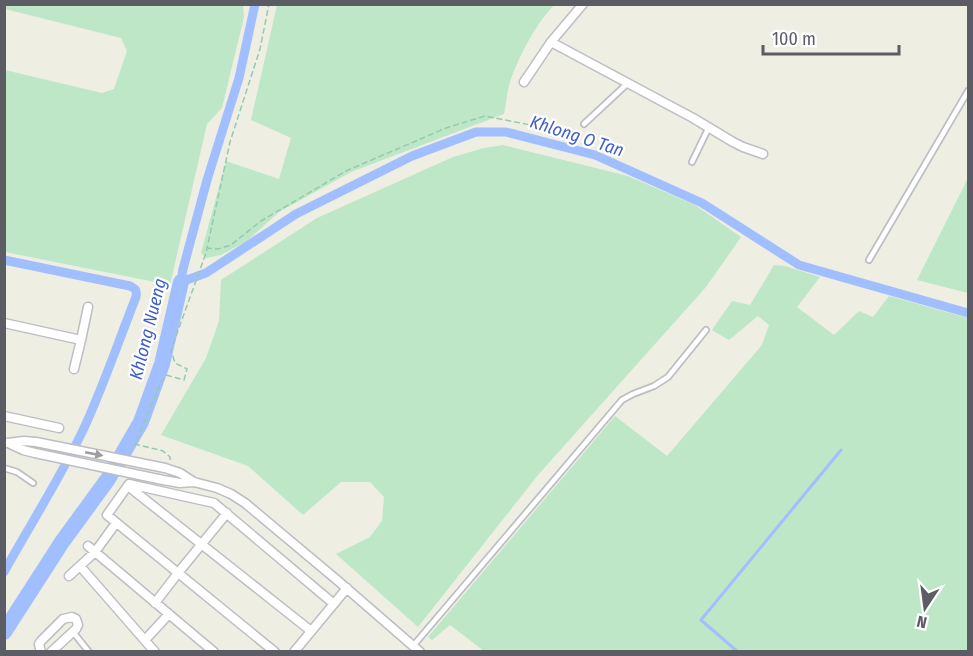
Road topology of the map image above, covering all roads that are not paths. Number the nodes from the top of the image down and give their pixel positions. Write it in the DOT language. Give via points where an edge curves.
graph roads {
  1 [pos="583,4"];
  2 [pos="551,42"];
  3 [pos="524,82"];
  4 [pos="628,83"];
  5 [pos="969,91"];
  6 [pos="584,124"];
  7 [pos="709,127"];
  8 [pos="763,154"];
  9 [pos="692,162"];
  10 [pos="869,260"];
  11 [pos="88,307"];
  12 [pos="4,323"];
  13 [pos="706,330"];
  14 [pos="81,340"];
  15 [pos="74,369"];
  16 [pos="4,416"];
  17 [pos="59,428"];
  18 [pos="6,443"];
  19 [pos="4,468"];
  20 [pos="194,482"];
  21 [pos="33,483"];
  22 [pos="128,486"];
  23 [pos="227,513"];
  24 [pos="116,522"];
  25 [pos="202,544"];
  26 [pos="92,549"];
  27 [pos="80,566"];
  28 [pos="178,573"];
  29 [pos="69,576"];
  30 [pos="347,588"];
  31 [pos="155,603"];
  32 [pos="334,604"];
  33 [pos="169,614"];
  34 [pos="311,631"];
  35 [pos="73,632"];
  36 [pos="145,640"];
  37 [pos="417,649"];
  38 [pos="40,651"];
  39 [pos="52,651"];
  40 [pos="89,651"];
  41 [pos="155,651"];
  42 [pos="214,651"];
  43 [pos="275,651"];
  44 [pos="294,651"];
  1 -- 2 [label="street"];
  2 -- 3 [label="street"];
  2 -- 4 [label="street"];
  4 -- 6 [label="lane"];
  4 -- 7 [label="street"];
  5 -- 10 [label="lane"];
  7 -- 8 [label="street"];
  7 -- 9 [label="lane"];
  11 -- 14 [label="street"];
  12 -- 14 [label="street"];
  13 -- 37 [label="lane" via="668,378 622,400"];
  14 -- 15 [label="street"];
  16 -- 17 [label="street"];
  18 -- 20 [label="street" via="35,453 163,480"];
  18 -- 20 [label="street, one-way" via="36,442 168,469"];
  19 -- 21 [label="lane"];
  20 -- 30 [label="street" via="238,499"];
  22 -- 23 [label="street" via="214,503"];
  22 -- 24 [label="street" via="107,514"];
  22 -- 25 [label="street"];
  23 -- 25 [label="street"];
  23 -- 32 [label="street"];
  24 -- 26 [label="street"];
  24 -- 28 [label="street"];
  25 -- 28 [label="street"];
  25 -- 34 [label="street"];
  26 -- 27 [label="street"];
  26 -- 31 [label="street"];
  27 -- 29 [label="street"];
  27 -- 36 [label="street"];
  28 -- 31 [label="street"];
  28 -- 43 [label="street"];
  30 -- 32 [label="street"];
  30 -- 37 [label="street"];
  31 -- 33 [label="street"];
  32 -- 34 [label="street"];
  33 -- 36 [label="street"];
  33 -- 42 [label="street"];
  34 -- 44 [label="street"];
  35 -- 38 [label="street" via="78,626 76,620 63,619 40,640"];
  35 -- 39 [label="street"];
  35 -- 40 [label="lane"];
  36 -- 41 [label="street"];
}
